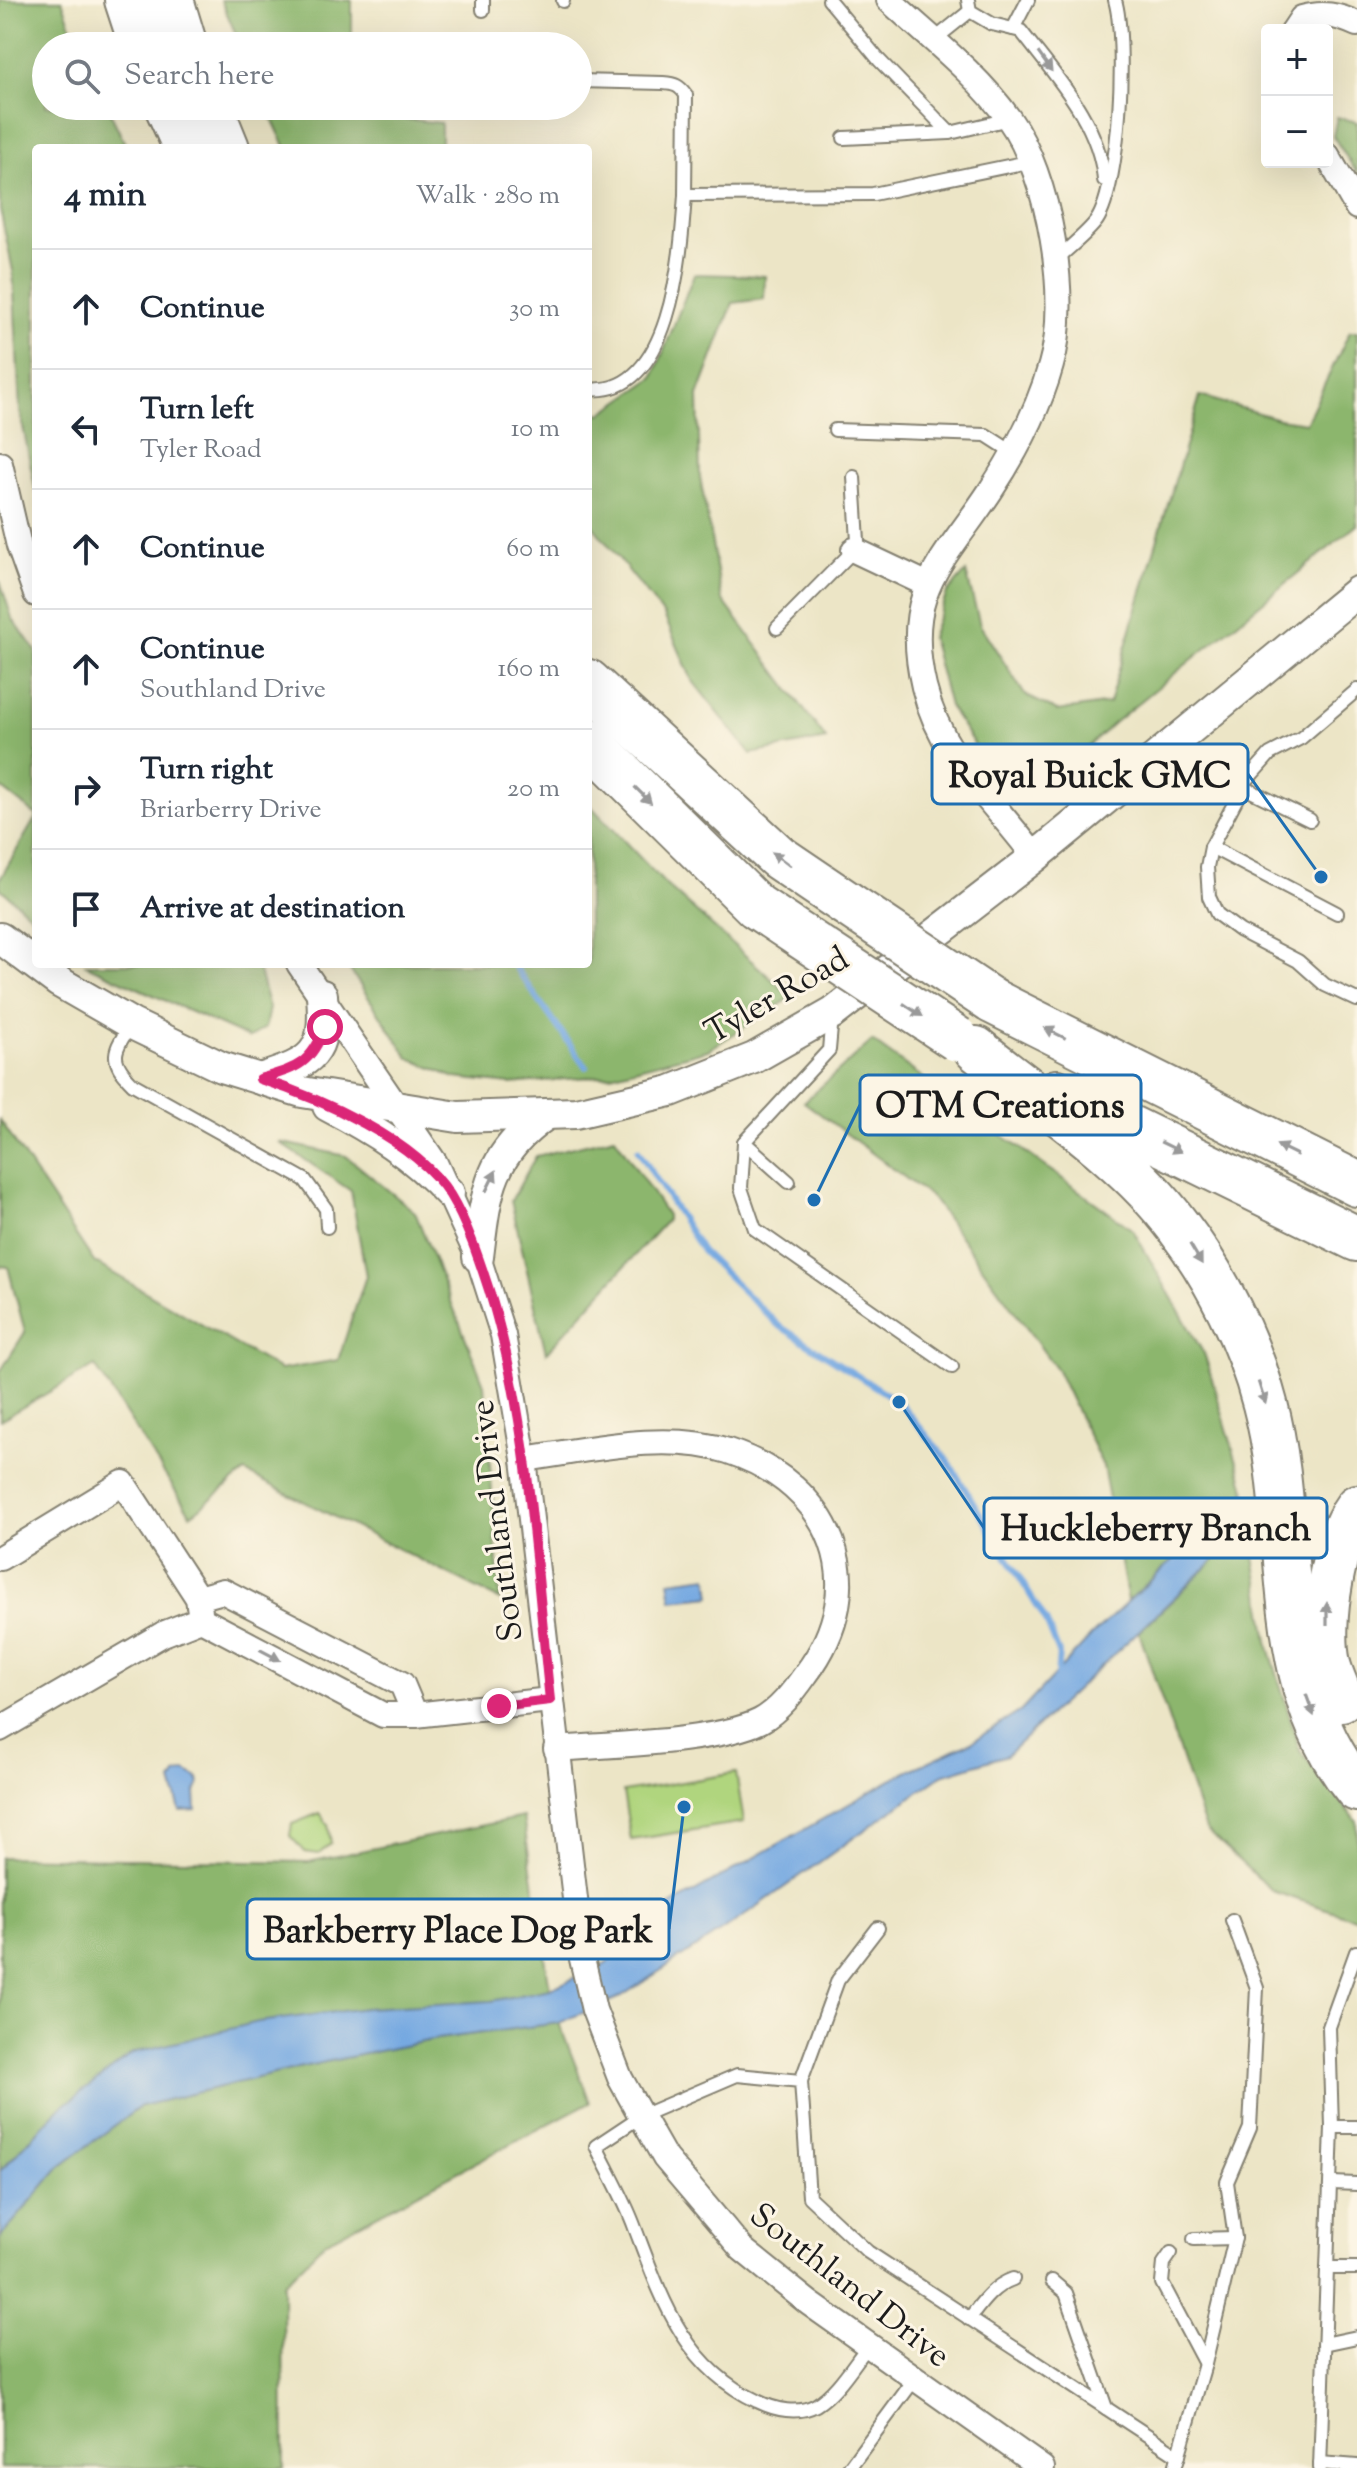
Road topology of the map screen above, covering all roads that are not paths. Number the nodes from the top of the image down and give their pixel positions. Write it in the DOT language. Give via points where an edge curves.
graph roads {
  1 [pos="127,0"];
  2 [pos="171,0"];
  3 [pos="829,0"];
  4 [pos="889,0"];
  5 [pos="1028,0"];
  6 [pos="1115,0"];
  7 [pos="969,6"];
  8 [pos="1298,24"];
  9 [pos="1357,24"];
  10 [pos="1013,29"];
  11 [pos="137,32"];
  12 [pos="181,32"];
  13 [pos="934,40"];
  14 [pos="592,81"];
  15 [pos="1009,119"];
  16 [pos="173,120"];
  17 [pos="216,120"];
  18 [pos="950,133"];
  19 [pos="844,138"];
  20 [pos="184,144"];
  21 [pos="225,144"];
  22 [pos="1033,161"];
  23 [pos="1333,165"];
  24 [pos="1105,193"];
  25 [pos="685,195"];
  26 [pos="1357,207"];
  27 [pos="1055,261"];
  28 [pos="592,390"];
  29 [pos="835,430"];
  30 [pos="1014,453"];
  31 [pos="0,464"];
  32 [pos="854,477"];
  33 [pos="854,550"];
  34 [pos="32,583"];
  35 [pos="926,584"];
  36 [pos="1357,592"];
  37 [pos="777,628"];
  38 [pos="592,686"];
  39 [pos="1357,690"];
  40 [pos="592,744"];
  41 [pos="1243,787"];
  42 [pos="1310,820"];
  43 [pos="1211,847"];
  44 [pos="1035,857"];
  45 [pos="1337,913"];
  46 [pos="0,938"];
  47 [pos="32,962"];
  48 [pos="40,968"];
  49 [pos="302,968"];
  50 [pos="322,995"];
  51 [pos="1357,1000"];
  52 [pos="833,1013"];
  53 [pos="132,1024"];
  54 [pos="967,1044"];
  55 [pos="260,1079"];
  56 [pos="302,1092"];
  57 [pos="400,1110"];
  58 [pos="547,1114"];
  59 [pos="744,1142"];
  60 [pos="789,1182"];
  61 [pos="1357,1184"];
  62 [pos="449,1193"];
  63 [pos="327,1227"];
  64 [pos="1357,1239"];
  65 [pos="478,1257"];
  66 [pos="952,1367"];
  67 [pos="524,1459"];
  68 [pos="1357,1507"];
  69 [pos="0,1558"];
  70 [pos="199,1608"];
  71 [pos="550,1700"];
  72 [pos="415,1715"];
  73 [pos="0,1729"];
  74 [pos="1357,1743"];
  75 [pos="556,1749"];
  76 [pos="1357,1789"];
  77 [pos="1232,1920"];
  78 [pos="878,1928"];
  79 [pos="1356,1952"];
  80 [pos="801,2081"];
  81 [pos="641,2116"];
  82 [pos="1332,2127"];
  83 [pos="1357,2127"];
  84 [pos="1332,2183"];
  85 [pos="1357,2184"];
  86 [pos="1235,2238"];
  87 [pos="1194,2239"];
  88 [pos="1171,2253"];
  89 [pos="1327,2268"];
  90 [pos="1357,2268"];
  91 [pos="1013,2279"];
  92 [pos="1052,2281"];
  93 [pos="969,2319"];
  94 [pos="1357,2337"];
  95 [pos="1324,2344"];
  96 [pos="868,2346"];
  97 [pos="1205,2364"];
  98 [pos="914,2380"];
  99 [pos="1106,2408"];
  100 [pos="1177,2462"];
  101 [pos="1320,2466"];
  102 [pos="1357,2466"];
  103 [pos="849,2468"];
  104 [pos="1042,2468"];
  1 -- 11 [label="highway"];
  2 -- 12 [label="highway"];
  3 -- 18 [label="lane"];
  4 -- 13 [label="street"];
  5 -- 10 [label="lane"];
  6 -- 24 [label="lane" via="1122,33 1121,77"];
  7 -- 10 [label="lane" via="992,24"];
  7 -- 13 [label="lane"];
  8 -- 9 [label="street" via="1318,14"];
  10 -- 24 [label="lane, one-way" via="1021,31 1083,114 1102,158"];
  13 -- 15 [label="street"];
  14 -- 25 [label="lane" via="682,88"];
  15 -- 18 [label="lane"];
  15 -- 22 [label="street"];
  16 -- 20 [label="highway"];
  17 -- 21 [label="highway"];
  18 -- 19 [label="lane"];
  22 -- 25 [label="lane" via="873,194"];
  22 -- 27 [label="street"];
  23 -- 26 [label="street"];
  24 -- 27 [label="lane" via="1098,219"];
  25 -- 28 [label="lane" via="680,268 665,322 640,371 623,386"];
  27 -- 30 [label="street" via="1055,347"];
  29 -- 30 [label="lane" via="986,435"];
  30 -- 35 [label="street"];
  31 -- 34 [label="street"];
  32 -- 33 [label="lane"];
  33 -- 35 [label="street"];
  33 -- 37 [label="lane"];
  35 -- 44 [label="street" via="920,658 923,686 939,730 961,769"];
  36 -- 44 [label="street, Tyler Road"];
  61 -- 38 [label="highway, one-way, bridge" via="992,1001 778,857"];
  39 -- 41 [label="lane" via="1301,738 1270,754"];
  40 -- 54 [label="highway, one-way, bridge" via="756,906"];
  41 -- 42 [label="lane"];
  41 -- 43 [label="lane"];
  43 -- 45 [label="lane"];
  43 -- 51 [label="lane" via="1209,897 1217,914"];
  44 -- 52 [label="street, Tyler Road"];
  46 -- 47 [label="street, Tyler Road"];
  48 -- 53 [label="street, Tyler Road"];
  49 -- 50 [label="street, Southland Drive"];
  50 -- 55 [label="street" via="325,1027 318,1046 301,1066"];
  50 -- 57 [label="street, Southland Drive"];
  52 -- 58 [label="street, Tyler Road" via="754,1058 671,1091 576,1113"];
  52 -- 59 [label="lane" via="829,1050"];
  53 -- 55 [label="street, Tyler Road" via="221,1067"];
  53 -- 63 [label="lane" via="114,1055 125,1076 305,1180 326,1209"];
  54 -- 64 [label="highway, one-way"];
  54 -- 76 [label="highway, one-way" via="1113,1159 1160,1205 1234,1321 1266,1405 1275,1451 1306,1692 1330,1750"];
  55 -- 56 [label="street, Tyler Road"];
  56 -- 57 [label="street, Tyler Road"];
  56 -- 62 [label="street" via="390,1140"];
  57 -- 58 [label="street, Tyler Road" via="458,1117"];
  57 -- 62 [label="street, Southland Drive"];
  65 -- 58 [label="street, one-way" via="486,1191 524,1130"];
  59 -- 60 [label="lane"];
  59 -- 66 [label="lane" via="741,1188 755,1229"];
  62 -- 65 [label="street, Southland Drive"];
  65 -- 67 [label="street, Southland Drive" via="503,1335"];
  67 -- 71 [label="street, Southland Drive"];
  67 -- 75 [label="street" via="663,1443 726,1450 754,1461 796,1489 823,1523 840,1570 834,1630 822,1654 779,1707 759,1721 728,1731"];
  74 -- 68 [label="highway, one-way" via="1327,1662 1327,1596 1348,1519"];
  69 -- 70 [label="street" via="123,1483"];
  70 -- 72 [label="street, one-way" via="383,1715"];
  70 -- 72 [label="street" via="223,1591 402,1684"];
  70 -- 73 [label="street"];
  71 -- 72 [label="street"];
  71 -- 75 [label="street, Southland Drive"];
  75 -- 81 [label="street, Southland Drive" via="594,2010"];
  77 -- 86 [label="lane" via="1257,1988 1250,2128 1227,2182"];
  78 -- 80 [label="lane" via="838,1980"];
  79 -- 82 [label="lane" via="1329,2027"];
  80 -- 81 [label="lane" via="737,2075"];
  80 -- 93 [label="lane" via="809,2197 868,2252"];
  81 -- 96 [label="street, Southland Drive" via="665,2158 742,2249"];
  81 -- 96 [label="lane" via="596,2146 686,2344 730,2388 789,2411 813,2407 833,2392"];
  82 -- 83 [label="lane"];
  82 -- 84 [label="lane"];
  84 -- 85 [label="lane"];
  84 -- 89 [label="lane"];
  86 -- 87 [label="lane"];
  86 -- 97 [label="lane"];
  88 -- 97 [label="lane" via="1162,2283"];
  89 -- 90 [label="lane"];
  89 -- 95 [label="lane"];
  91 -- 93 [label="lane" via="994,2289"];
  92 -- 99 [label="lane" via="1066,2293"];
  93 -- 99 [label="lane"];
  94 -- 95 [label="lane"];
  95 -- 101 [label="lane"];
  96 -- 98 [label="street, Southland Drive"];
  97 -- 100 [label="lane"];
  98 -- 103 [label="lane"];
  98 -- 104 [label="street, Southland Drive"];
  99 -- 100 [label="lane"];
  101 -- 102 [label="lane"];
}
